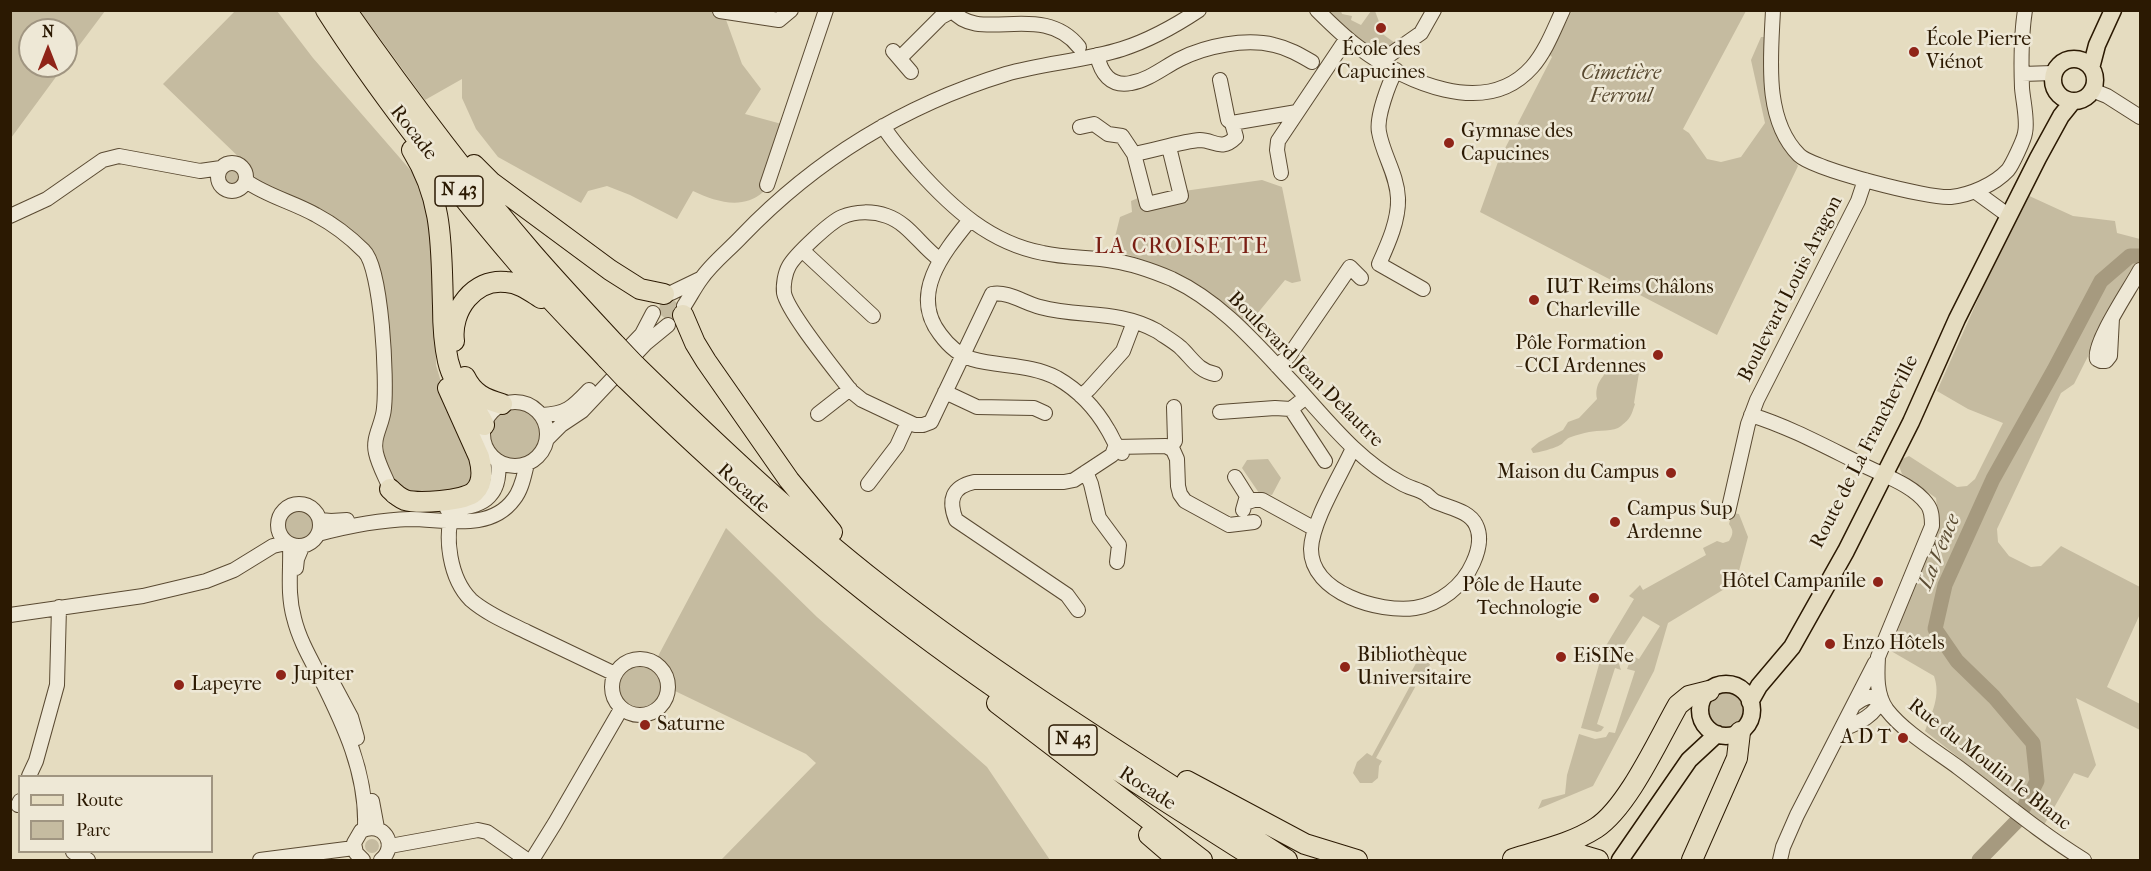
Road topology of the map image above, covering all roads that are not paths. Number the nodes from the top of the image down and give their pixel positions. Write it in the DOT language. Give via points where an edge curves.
graph roads {
  1 [pos="326,10"];
  2 [pos="346,10"];
  3 [pos="791,10"];
  4 [pos="826,10"];
  5 [pos="1199,10"];
  6 [pos="1317,10"];
  7 [pos="1434,10"];
  8 [pos="1563,10"];
  9 [pos="1773,10"];
  10 [pos="2025,10"];
  11 [pos="720,11"];
  12 [pos="952,11"];
  13 [pos="2112,12"];
  14 [pos="1347,38"];
  15 [pos="345,40"];
  16 [pos="1079,46"];
  17 [pos="1097,55"];
  18 [pos="2076,59"];
  19 [pos="1381,61"];
  20 [pos="1311,62"];
  21 [pos="2091,68"];
  22 [pos="1396,70"];
  23 [pos="911,72"];
  24 [pos="2053,73"];
  25 [pos="2022,74"];
  26 [pos="1220,80"];
  27 [pos="399,86"];
  28 [pos="2092,90"];
  29 [pos="2057,93"];
  30 [pos="2073,101"];
  31 [pos="1297,112"];
  32 [pos="907,114"];
  33 [pos="2140,117"];
  34 [pos="1232,123"];
  35 [pos="883,126"];
  36 [pos="1080,127"];
  37 [pos="859,140"];
  38 [pos="1169,147"];
  39 [pos="900,150"];
  40 [pos="1134,154"];
  41 [pos="2038,158"];
  42 [pos="1281,173"];
  43 [pos="219,174"];
  44 [pos="1865,180"];
  45 [pos="246,181"];
  46 [pos="767,185"];
  47 [pos="1976,192"];
  48 [pos="10,216"];
  49 [pos="2009,216"];
  50 [pos="969,221"];
  51 [pos="803,251"];
  52 [pos="939,260"];
  53 [pos="2140,270"];
  54 [pos="701,278"];
  55 [pos="1361,278"];
  56 [pos="1423,289"];
  57 [pos="667,294"];
  58 [pos="443,309"];
  59 [pos="653,314"];
  60 [pos="679,315"];
  61 [pos="873,316"];
  62 [pos="2112,318"];
  63 [pos="1134,322"];
  64 [pos="611,352"];
  65 [pos="964,355"];
  66 [pos="1277,366"];
  67 [pos="630,372"];
  68 [pos="1215,374"];
  69 [pos="850,389"];
  70 [pos="945,392"];
  71 [pos="1081,396"];
  72 [pos="1306,396"];
  73 [pos="502,404"];
  74 [pos="1174,407"];
  75 [pos="1291,409"];
  76 [pos="1220,412"];
  77 [pos="1045,413"];
  78 [pos="818,414"];
  79 [pos="542,415"];
  80 [pos="1751,415"];
  81 [pos="908,422"];
  82 [pos="484,425"];
  83 [pos="547,439"];
  84 [pos="1170,448"];
  85 [pos="1353,448"];
  86 [pos="1120,451"];
  87 [pos="498,461"];
  88 [pos="1326,461"];
  89 [pos="527,464"];
  90 [pos="1086,472"];
  91 [pos="1880,473"];
  92 [pos="1235,477"];
  93 [pos="868,484"];
  94 [pos="390,489"];
  95 [pos="1245,504"];
  96 [pos="412,510"];
  97 [pos="1728,512"];
  98 [pos="452,515"];
  99 [pos="319,527"];
  100 [pos="1315,529"];
  101 [pos="278,531"];
  102 [pos="293,545"];
  103 [pos="261,553"];
  104 [pos="1117,561"];
  105 [pos="883,587"];
  106 [pos="59,607"];
  107 [pos="1078,610"];
  108 [pos="893,613"];
  109 [pos="10,615"];
  110 [pos="1878,657"];
  111 [pos="615,674"];
  112 [pos="1767,676"];
  113 [pos="1735,686"];
  114 [pos="1709,690"];
  115 [pos="986,694"];
  116 [pos="1881,698"];
  117 [pos="1750,702"];
  118 [pos="1855,704"];
  119 [pos="621,709"];
  120 [pos="1063,717"];
  121 [pos="1866,718"];
  122 [pos="1900,722"];
  123 [pos="1703,723"];
  124 [pos="1843,729"];
  125 [pos="1740,732"];
  126 [pos="1717,734"];
  127 [pos="1689,760"];
  128 [pos="36,761"];
  129 [pos="31,775"];
  130 [pos="39,775"];
  131 [pos="371,828"];
  132 [pos="390,846"];
  133 [pos="354,848"];
  134 [pos="75,853"];
  135 [pos="1508,860"];
  136 [pos="88,861"];
  137 [pos="260,861"];
  138 [pos="363,861"];
  139 [pos="381,861"];
  140 [pos="530,861"];
  141 [pos="1178,861"];
  142 [pos="1202,861"];
  143 [pos="1258,861"];
  144 [pos="1287,861"];
  145 [pos="1357,861"];
  146 [pos="1598,861"];
  147 [pos="1620,861"];
  148 [pos="1692,861"];
  149 [pos="1780,861"];
  150 [pos="2084,861"];
  1 -- 15 [label="highway, Rocade / N 43"];
  2 -- 27 [label="highway, N 43"];
  3 -- 11 [label="street" via="779,20"];
  4 -- 46 [label="street"];
  5 -- 17 [label="street" via="1147,40"];
  6 -- 14 [label="street"];
  7 -- 19 [label="street" via="1421,33"];
  8 -- 22 [label="street" via="1532,67 1499,89 1480,94 1452,93"];
  9 -- 44 [label="street" via="1776,113 1784,133 1799,156"];
  10 -- 25 [label="street"];
  12 -- 16 [label="street" via="967,21 982,24 1044,23 1062,30"];
  12 -- 23 [label="street" via="896,55"];
  13 -- 18 [label="main road" via="2092,44"];
  13 -- 21 [label="main road"];
  14 -- 19 [label="street"];
  14 -- 31 [label="street"];
  15 -- 58 [label="highway" via="425,170 441,232"];
  15 -- 64 [label="highway, Rocade / N 43" via="398,114 518,264"];
  17 -- 20 [label="street" via="1107,79 1128,84 1142,81 1199,51 1223,45 1273,44"];
  17 -- 32 [label="street" via="1008,74"];
  18 -- 21 [label="main road"];
  18 -- 24 [label="main road" via="2062,62"];
  19 -- 22 [label="street"];
  21 -- 28 [label="main road" via="2095,78"];
  22 -- 56 [label="street" via="1379,130 1397,184 1397,212 1379,264"];
  24 -- 25 [label="street"];
  24 -- 29 [label="main road"];
  25 -- 47 [label="street" via="2025,133 2008,170"];
  26 -- 34 [label="street" via="1228,120"];
  27 -- 57 [label="highway" via="491,182 610,270 640,289"];
  27 -- 64 [label="highway, N 43"];
  28 -- 30 [label="main road"];
  28 -- 33 [label="street"];
  29 -- 30 [label="main road"];
  29 -- 41 [label="main road" via="2057,113"];
  30 -- 41 [label="main road"];
  31 -- 34 [label="street"];
  31 -- 42 [label="street" via="1278,141"];
  32 -- 35 [label="street"];
  32 -- 39 [label="street" via="899,129"];
  34 -- 38 [label="street" via="1236,137 1231,142 1216,145 1202,140"];
  35 -- 37 [label="street"];
  35 -- 39 [label="street, Boulevard Jean Delautre"];
  36 -- 40 [label="street" via="1094,124 1108,135 1122,136"];
  37 -- 39 [label="street" via="880,142"];
  37 -- 54 [label="street" via="781,197"];
  38 -- 40 [label="street"];
  38 -- 40 [label="street" via="1181,196 1148,204"];
  39 -- 50 [label="street, Boulevard Jean Delautre"];
  41 -- 49 [label="main road, Route de La Francheville"];
  43 -- 45 [label="street" via="229,163 238,164 245,171"];
  43 -- 45 [label="street" via="222,188 233,192"];
  43 -- 48 [label="street" via="119,156 103,160 47,199"];
  44 -- 47 [label="street" via="1924,195 1950,197"];
  44 -- 80 [label="street, Boulevard Louis Aragon"];
  45 -- 94 [label="street" via="316,215 366,253 372,263 378,290 385,392 375,453"];
  47 -- 49 [label="street"];
  49 -- 91 [label="main road, Route de La Francheville"];
  50 -- 52 [label="street"];
  50 -- 66 [label="street, Boulevard Jean Delautre" via="1012,244 1040,253 1114,261 1171,279 1220,309"];
  51 -- 52 [label="street" via="841,217 872,212 901,223"];
  51 -- 61 [label="street"];
  51 -- 69 [label="street" via="789,266 784,293 791,309"];
  52 -- 65 [label="street" via="928,295 930,315 947,343"];
  53 -- 62 [label="street"];
  54 -- 57 [label="street"];
  54 -- 60 [label="street"];
  55 -- 66 [label="street" via="1350,267"];
  57 -- 59 [label="street" via="659,296"];
  57 -- 60 [label="street" via="680,298"];
  58 -- 82 [label="highway" via="448,363 456,383"];
  58 -- 94 [label="highway" via="438,339 441,369 479,457 481,479 475,492 449,501 405,500"];
  59 -- 60 [label="street" via="659,322"];
  59 -- 79 [label="street" via="642,334 572,407"];
  60 -- 83 [label="street" via="646,343 582,411"];
  60 -- 105 [label="highway" via="706,361 789,480"];
  63 -- 65 [label="street" via="1113,315 1040,307 1000,292 992,294"];
  63 -- 68 [label="street" via="1156,331 1204,372"];
  63 -- 71 [label="street" via="1123,351"];
  64 -- 67 [label="highway, N 43, bridge"];
  64 -- 73 [label="highway" via="523,286 497,281 482,286 466,298 455,318 454,344 457,359 475,392"];
  65 -- 70 [label="street"];
  65 -- 71 [label="street" via="1028,368 1056,378"];
  66 -- 72 [label="street, Boulevard Jean Delautre"];
  67 -- 105 [label="highway, N 43"];
  67 -- 108 [label="highway, Rocade / N 43" via="716,465 800,540"];
  69 -- 78 [label="street"];
  69 -- 81 [label="street" via="862,400"];
  70 -- 77 [label="street" via="977,407 1034,408"];
  70 -- 81 [label="street" via="930,422"];
  71 -- 86 [label="street"];
  72 -- 75 [label="street"];
  72 -- 85 [label="street, Boulevard Jean Delautre"];
  73 -- 79 [label="street" via="528,404"];
  73 -- 82 [label="street" via="491,412"];
  74 -- 84 [label="street" via="1175,441"];
  75 -- 76 [label="street"];
  75 -- 88 [label="street"];
  79 -- 83 [label="street"];
  80 -- 91 [label="street, Rue du Moulin le Blanc"];
  80 -- 97 [label="street, Boulevard Louis Aragon"];
  81 -- 93 [label="street" via="897,446"];
  82 -- 87 [label="street" via="484,442"];
  83 -- 89 [label="street" via="540,454"];
  84 -- 86 [label="street"];
  84 -- 95 [label="street" via="1177,459 1178,486 1185,501 1229,525 1247,523"];
  85 -- 100 [label="street"];
  85 -- 100 [label="street, Boulevard Jean Delautre" via="1403,485 1470,517 1479,535 1468,574 1444,597 1416,608 1390,608 1344,595 1328,585 1316,569 1311,553"];
  86 -- 90 [label="street"];
  87 -- 89 [label="street" via="507,465"];
  87 -- 98 [label="street" via="500,478 488,499"];
  89 -- 98 [label="street" via="520,489 508,506 477,521"];
  90 -- 104 [label="street" via="1099,518 1119,545"];
  90 -- 107 [label="street" via="1064,482 963,484 952,501 956,520 1067,596"];
  91 -- 110 [label="street, Rue du Moulin le Blanc" via="1929,506 1932,526"];
  91 -- 112 [label="main road, Route de La Francheville" via="1838,547 1809,614 1784,658"];
  92 -- 95 [label="street" via="1247,496"];
  94 -- 96 [label="street" via="400,506"];
  95 -- 100 [label="street" via="1262,500"];
  96 -- 98 [label="street"];
  96 -- 99 [label="street" via="367,515"];
  98 -- 99 [label="street"];
  98 -- 111 [label="street" via="451,561 460,585 472,600 495,616"];
  99 -- 101 [label="street" via="312,508 293,504 279,516"];
  99 -- 102 [label="street" via="314,540"];
  101 -- 102 [label="street"];
  101 -- 103 [label="street"];
  102 -- 103 [label="street" via="273,546"];
  102 -- 131 [label="street" via="288,584 294,618 351,717 369,780"];
  103 -- 106 [label="street" via="206,581 143,596"];
  105 -- 120 [label="highway, N 43"];
  106 -- 109 [label="street"];
  106 -- 128 [label="street" via="57,686"];
  108 -- 115 [label="highway" via="915,638"];
  108 -- 143 [label="highway, Rocade / N 43" via="957,661"];
  110 -- 116 [label="street, Rue du Moulin le Blanc"];
  110 -- 118 [label="street"];
  111 -- 119 [label="street" via="612,693"];
  111 -- 119 [label="street" via="637,659 655,663 667,678 667,696 656,711 638,716"];
  112 -- 113 [label="main road"];
  112 -- 117 [label="main road, Route de La Francheville"];
  113 -- 114 [label="main road" via="1721,685"];
  113 -- 117 [label="main road"];
  114 -- 123 [label="main road" via="1700,706"];
  114 -- 135 [label="highway" via="1689,696 1678,705 1615,812 1595,828 1562,844"];
  115 -- 141 [label="highway"];
  115 -- 142 [label="highway"];
  116 -- 118 [label="street" via="1871,696"];
  116 -- 121 [label="street"];
  116 -- 122 [label="street, Rue du Moulin le Blanc"];
  117 -- 125 [label="main road" via="1751,716"];
  118 -- 124 [label="street"];
  119 -- 140 [label="street"];
  120 -- 144 [label="highway, N 43"];
  120 -- 145 [label="highway, N 43" via="1114,740 1305,844"];
  121 -- 122 [label="street"];
  121 -- 124 [label="street"];
  122 -- 150 [label="street, Rue du Moulin le Blanc"];
  123 -- 126 [label="main road"];
  123 -- 127 [label="main road"];
  124 -- 149 [label="street" via="1797,815"];
  125 -- 126 [label="main road"];
  125 -- 148 [label="highway" via="1737,758"];
  126 -- 127 [label="main road"];
  127 -- 147 [label="main road"];
  128 -- 129 [label="street"];
  128 -- 130 [label="street"];
  131 -- 132 [label="street" via="386,835"];
  131 -- 133 [label="street" via="358,834"];
  132 -- 139 [label="street"];
  132 -- 140 [label="street" via="478,830 488,832"];
  133 -- 137 [label="street"];
  133 -- 138 [label="street"];
  134 -- 136 [label="street"];
  135 -- 146 [label="highway" via="1570,852"];
}
